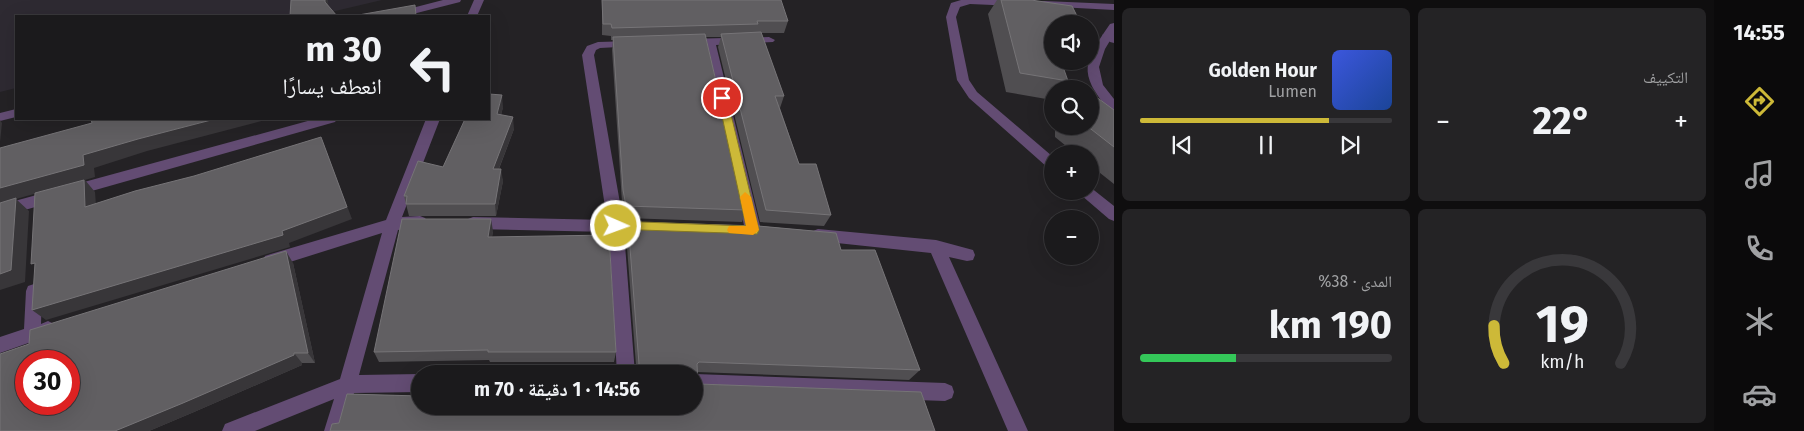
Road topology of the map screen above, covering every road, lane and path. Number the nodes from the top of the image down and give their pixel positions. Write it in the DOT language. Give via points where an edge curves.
graph roads {
  1 [pos="456,0"];
  2 [pos="479,0"];
  3 [pos="1114,7"];
  4 [pos="396,15"];
  5 [pos="472,15"];
  6 [pos="1112,34"];
  7 [pos="769,40"];
  8 [pos="710,41"];
  9 [pos="672,42"];
  10 [pos="645,43"];
  11 [pos="1114,107"];
  12 [pos="15,113"];
  13 [pos="0,117"];
  14 [pos="326,120"];
  15 [pos="433,120"];
  16 [pos="1044,156"];
  17 [pos="38,200"];
  18 [pos="1096,200"];
  19 [pos="0,211"];
  20 [pos="1114,215"];
  21 [pos="38,219"];
  22 [pos="438,222"];
  23 [pos="455,223"];
  24 [pos="392,224"];
  25 [pos="616,226"];
  26 [pos="665,227"];
  27 [pos="733,230"];
  28 [pos="753,230"];
  29 [pos="772,232"];
  30 [pos="801,234"];
  31 [pos="936,246"];
  32 [pos="967,254"];
  33 [pos="259,265"];
  34 [pos="35,277"];
  35 [pos="60,326"];
  36 [pos="32,335"];
  37 [pos="0,345"];
  38 [pos="625,365"];
  39 [pos="703,383"];
  40 [pos="348,384"];
  41 [pos="411,384"];
  42 [pos="945,392"];
  43 [pos="232,431"];
  44 [pos="334,431"];
  45 [pos="1018,431"];
  1 -- 4 [label="street"];
  2 -- 5 [label="street"];
  3 -- 16 [label="street" via="970,1 955,5 951,17 962,80 973,95"];
  6 -- 11 [label="street" via="1095,54 1092,70 1100,90"];
  7 -- 8 [label="street"];
  8 -- 9 [label="street"];
  8 -- 28 [label="street"];
  10 -- 25 [label="street" via="598,45 591,48 588,55"];
  12 -- 13 [label="street"];
  14 -- 17 [label="street"];
  15 -- 24 [label="street"];
  17 -- 19 [label="street"];
  17 -- 21 [label="street"];
  18 -- 20 [label="street"];
  22 -- 24 [label="street"];
  23 -- 25 [label="street"];
  24 -- 33 [label="street"];
  24 -- 40 [label="street"];
  25 -- 26 [label="street"];
  25 -- 38 [label="street"];
  27 -- 28 [label="street"];
  28 -- 29 [label="street"];
  30 -- 31 [label="street"];
  31 -- 32 [label="street"];
  31 -- 45 [label="street"];
  34 -- 36 [label="street"];
  35 -- 36 [label="street"];
  36 -- 37 [label="street"];
  39 -- 42 [label="street"];
  40 -- 41 [label="street"];
  40 -- 43 [label="street"];
  40 -- 44 [label="street"];
}
